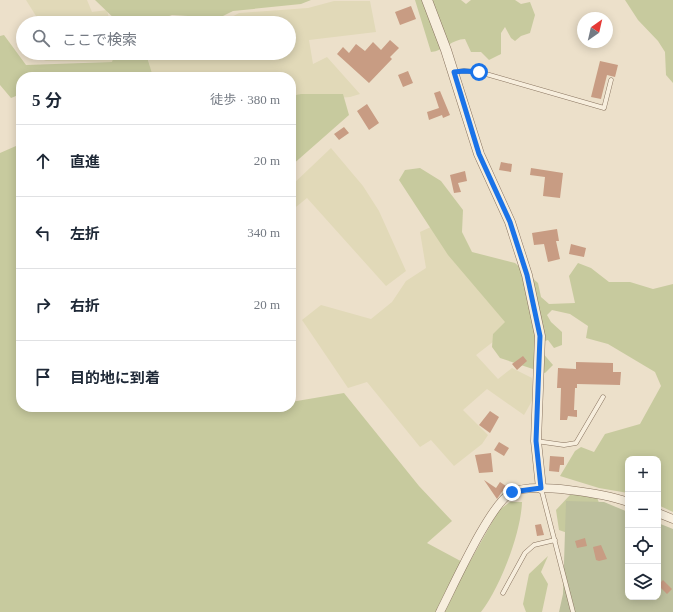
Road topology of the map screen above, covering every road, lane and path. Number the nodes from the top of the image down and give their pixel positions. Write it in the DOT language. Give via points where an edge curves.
graph roads {
  1 [pos="427,0"];
  2 [pos="454,72"];
  3 [pos="611,80"];
  4 [pos="603,397"];
  5 [pos="536,441"];
  6 [pos="541,488"];
  7 [pos="625,501"];
  8 [pos="661,514"];
  9 [pos="673,519"];
  10 [pos="555,540"];
  11 [pos="503,593"];
  12 [pos="572,606"];
  13 [pos="440,612"];
  14 [pos="573,612"];
  15 [pos="577,612"];
  1 -- 2 [label="street"];
  2 -- 3 [label="lane" via="479,72 604,108"];
  2 -- 5 [label="street" via="479,154 510,222 527,275 540,336"];
  4 -- 5 [label="lane" via="576,443 564,445"];
  5 -- 6 [label="street"];
  6 -- 7 [label="street" via="606,495"];
  6 -- 10 [label="lane"];
  6 -- 13 [label="street" via="512,492 506,497 481,534"];
  8 -- 9 [label="street"];
  10 -- 11 [label="lane" via="534,545 525,552"];
  10 -- 12 [label="lane"];
  12 -- 14 [label="lane"];
  12 -- 15 [label="lane"];
}
